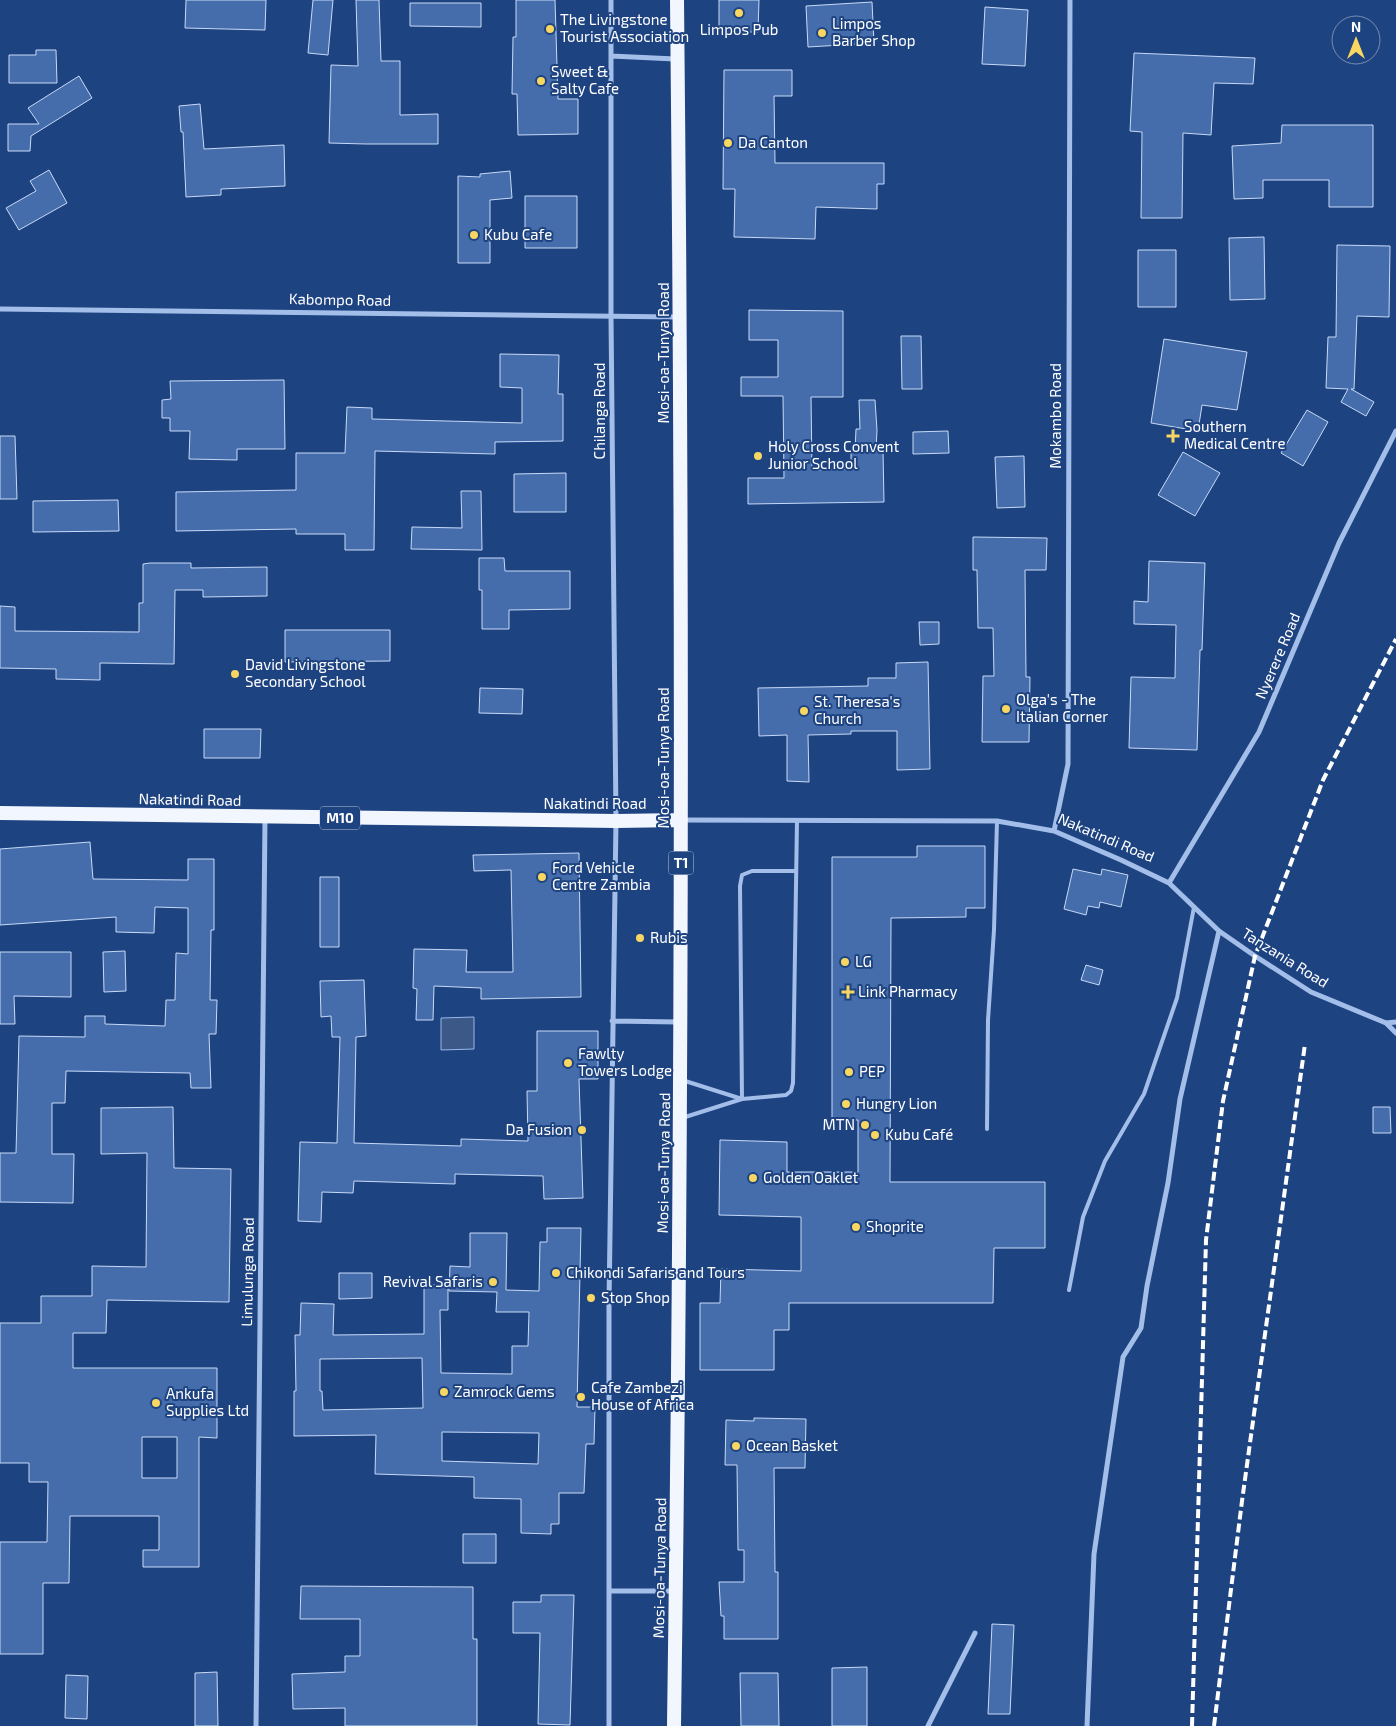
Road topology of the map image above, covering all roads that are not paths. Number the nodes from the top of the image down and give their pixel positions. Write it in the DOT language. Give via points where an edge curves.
graph roads {
  1 [pos="611,0"];
  2 [pos="677,0"];
  3 [pos="1070,0"];
  4 [pos="611,56"];
  5 [pos="678,59"];
  6 [pos="0,309"];
  7 [pos="611,316"];
  8 [pos="680,317"];
  9 [pos="1396,431"];
  10 [pos="0,813"];
  11 [pos="266,818"];
  12 [pos="681,820"];
  13 [pos="796,820"];
  14 [pos="616,821"];
  15 [pos="997,821"];
  16 [pos="1054,831"];
  17 [pos="795,872"];
  18 [pos="1169,883"];
  19 [pos="1194,907"];
  20 [pos="1219,931"];
  21 [pos="612,1021"];
  22 [pos="681,1022"];
  23 [pos="1396,1022"];
  24 [pos="1386,1023"];
  25 [pos="1396,1033"];
  26 [pos="681,1080"];
  27 [pos="742,1099"];
  28 [pos="680,1119"];
  29 [pos="987,1129"];
  30 [pos="1068,1290"];
  31 [pos="610,1591"];
  32 [pos="676,1591"];
  33 [pos="975,1633"];
  34 [pos="256,1726"];
  35 [pos="609,1726"];
  36 [pos="674,1726"];
  37 [pos="928,1726"];
  38 [pos="1087,1726"];
  1 -- 4 [label="street, Chilanga Road"];
  2 -- 5 [label="highway, Mosi-oa-Tunya Road / T1"];
  3 -- 16 [label="street, Mokambo Road" via="1068,764"];
  4 -- 5 [label="street"];
  4 -- 7 [label="street, Chilanga Road"];
  5 -- 8 [label="highway, Mosi-oa-Tunya Road / T1"];
  6 -- 7 [label="street, Kabompo Road"];
  7 -- 8 [label="street, Kabompo Road"];
  7 -- 14 [label="street, Chilanga Road"];
  8 -- 12 [label="highway, Mosi-oa-Tunya Road / T1"];
  9 -- 18 [label="street, Nyerere Road" via="1339,543 1259,732"];
  10 -- 11 [label="highway, Nakatindi Road / M10"];
  11 -- 14 [label="highway, Nakatindi Road / M10"];
  11 -- 34 [label="street, Limulunga Road"];
  12 -- 13 [label="street, Nakatindi Road"];
  12 -- 14 [label="highway, Nakatindi Road / M10"];
  12 -- 22 [label="highway, Mosi-oa-Tunya Road / T1"];
  13 -- 15 [label="street, Nakatindi Road"];
  13 -- 17 [label="lane"];
  14 -- 21 [label="street, Chilanga Road"];
  15 -- 16 [label="street, Nakatindi Road"];
  15 -- 29 [label="lane" via="988,1020"];
  16 -- 18 [label="street, Nakatindi Road"];
  17 -- 27 [label="lane" via="793,1083 786,1096"];
  17 -- 27 [label="lane" via="752,871 742,875"];
  18 -- 19 [label="street, Nakatindi Road"];
  19 -- 20 [label="street, Nakatindi Road"];
  19 -- 30 [label="lane" via="1177,998 1144,1094 1105,1160 1083,1217"];
  20 -- 24 [label="street, Tanzania Road" via="1311,992"];
  20 -- 38 [label="street" via="1180,1099 1141,1328 1123,1357 1094,1554"];
  21 -- 22 [label="street"];
  21 -- 31 [label="street, Chilanga Road"];
  22 -- 26 [label="highway, Mosi-oa-Tunya Road / T1"];
  23 -- 24 [label="street, Tanzania Road"];
  24 -- 25 [label="street"];
  26 -- 27 [label="lane"];
  26 -- 28 [label="highway, Mosi-oa-Tunya Road / T1"];
  27 -- 28 [label="lane"];
  28 -- 32 [label="highway, Mosi-oa-Tunya Road / T1"];
  31 -- 32 [label="street"];
  31 -- 35 [label="street, Chilanga Road"];
  32 -- 36 [label="highway, Mosi-oa-Tunya Road / T1"];
  33 -- 37 [label="street"];
}
